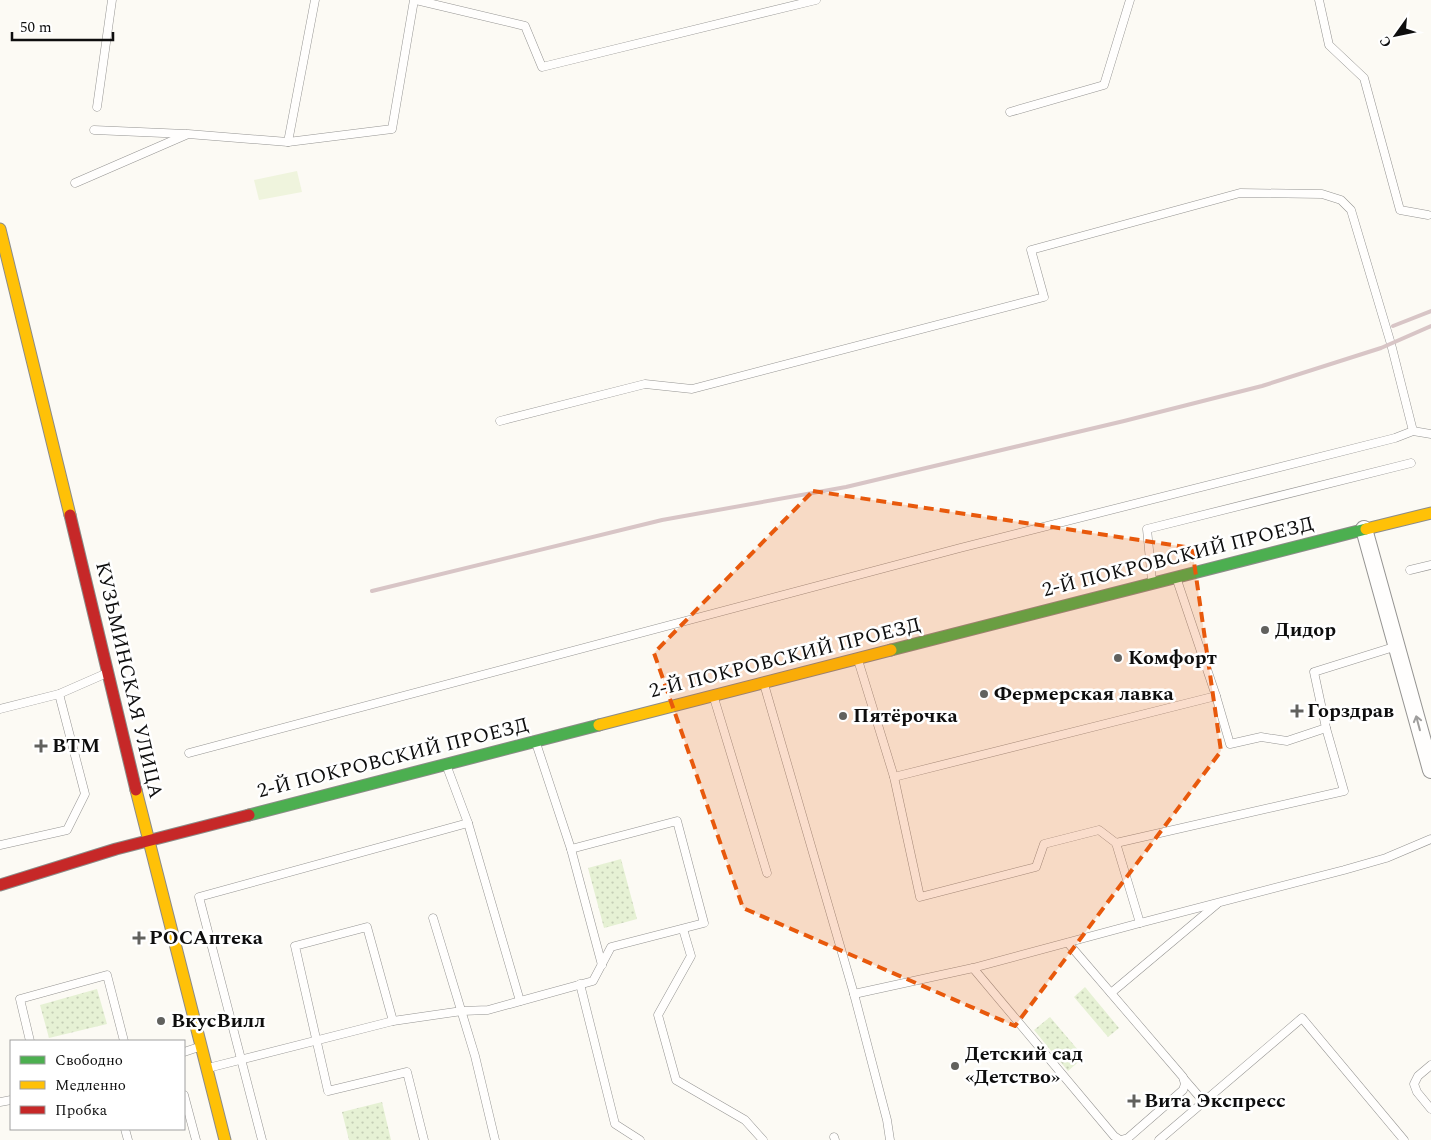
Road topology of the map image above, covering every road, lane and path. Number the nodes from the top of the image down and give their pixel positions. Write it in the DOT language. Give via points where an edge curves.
graph roads {
  1 [pos="112,0"];
  2 [pos="315,0"];
  3 [pos="415,0"];
  4 [pos="816,0"];
  5 [pos="1130,0"];
  6 [pos="1319,0"];
  7 [pos="97,107"];
  8 [pos="1010,112"];
  9 [pos="94,130"];
  10 [pos="188,134"];
  11 [pos="288,142"];
  12 [pos="75,183"];
  13 [pos="1428,215"];
  14 [pos="0,228"];
  15 [pos="500,421"];
  16 [pos="1413,431"];
  17 [pos="1431,434"];
  18 [pos="1411,463"];
  19 [pos="1431,513"];
  20 [pos="1364,529"];
  21 [pos="1431,565"];
  22 [pos="1410,570"];
  23 [pos="1176,577"];
  24 [pos="1152,583"];
  25 [pos="1397,646"];
  26 [pos="857,658"];
  27 [pos="109,672"];
  28 [pos="764,682"];
  29 [pos="59,694"];
  30 [pos="714,696"];
  31 [pos="1216,696"];
  32 [pos="0,708"];
  33 [pos="1326,728"];
  34 [pos="535,741"];
  35 [pos="189,753"];
  36 [pos="446,764"];
  37 [pos="1431,770"];
  38 [pos="894,777"];
  39 [pos="468,823"];
  40 [pos="1431,839"];
  41 [pos="149,840"];
  42 [pos="1116,843"];
  43 [pos="0,845"];
  44 [pos="571,849"];
  45 [pos="768,873"];
  46 [pos="0,885"];
  47 [pos="1219,902"];
  48 [pos="433,918"];
  49 [pos="1140,924"];
  50 [pos="683,928"];
  51 [pos="1068,943"];
  52 [pos="602,964"];
  53 [pos="973,968"];
  54 [pos="580,984"];
  55 [pos="1111,993"];
  56 [pos="854,994"];
  57 [pos="520,1001"];
  58 [pos="462,1010"];
  59 [pos="393,1021"];
  60 [pos="316,1039"];
  61 [pos="30,1040"];
  62 [pos="124,1040"];
  63 [pos="201,1047"];
  64 [pos="185,1052"];
  65 [pos="241,1060"];
  66 [pos="1431,1065"];
  67 [pos="206,1068"];
  68 [pos="1183,1077"];
  69 [pos="185,1099"];
  70 [pos="1204,1102"];
  71 [pos="1431,1108"];
  72 [pos="1118,1139"];
  73 [pos="196,1140"];
  74 [pos="225,1140"];
  75 [pos="262,1140"];
  76 [pos="424,1140"];
  77 [pos="495,1140"];
  78 [pos="640,1140"];
  79 [pos="763,1140"];
  80 [pos="890,1140"];
  81 [pos="1159,1140"];
  82 [pos="1404,1140"];
  1 -- 7 [label="lane"];
  2 -- 11 [label="lane"];
  3 -- 4 [label="lane" via="526,26 542,68"];
  3 -- 11 [label="lane" via="392,129"];
  5 -- 8 [label="lane" via="1104,84"];
  6 -- 13 [label="lane" via="1329,45 1364,78 1400,210"];
  9 -- 10 [label="lane"];
  10 -- 11 [label="lane"];
  10 -- 12 [label="lane"];
  14 -- 27 [label="street, КУЗЬМИНСКАЯ УЛИЦА"];
  15 -- 16 [label="lane" via="645,384 692,389 1044,297 1031,250 1240,193 1322,194 1341,200 1351,210"];
  16 -- 17 [label="lane"];
  16 -- 35 [label="lane"];
  18 -- 24 [label="lane" via="1147,529"];
  19 -- 20 [label="street, 2-Й ПОКРОВСКИЙ ПРОЕЗД"];
  20 -- 23 [label="street, 2-Й ПОКРОВСКИЙ ПРОЕЗД"];
  20 -- 25 [label="street"];
  21 -- 22 [label="lane"];
  23 -- 24 [label="street, 2-Й ПОКРОВСКИЙ ПРОЕЗД"];
  23 -- 31 [label="lane"];
  24 -- 26 [label="street, 2-Й ПОКРОВСКИЙ ПРОЕЗД"];
  25 -- 33 [label="lane" via="1314,672"];
  37 -- 25 [label="street, one-way"];
  26 -- 28 [label="street, 2-Й ПОКРОВСКИЙ ПРОЕЗД"];
  26 -- 38 [label="lane"];
  27 -- 29 [label="lane"];
  27 -- 41 [label="street, КУЗЬМИНСКАЯ УЛИЦА"];
  28 -- 30 [label="street, 2-Й ПОКРОВСКИЙ ПРОЕЗД"];
  28 -- 56 [label="lane"];
  29 -- 32 [label="lane"];
  29 -- 43 [label="lane" via="85,794 67,830"];
  30 -- 34 [label="street, 2-Й ПОКРОВСКИЙ ПРОЕЗД"];
  30 -- 45 [label="lane"];
  31 -- 33 [label="lane" via="1230,744 1261,737 1287,741"];
  31 -- 38 [label="lane"];
  33 -- 42 [label="lane" via="1344,791"];
  34 -- 36 [label="street, 2-Й ПОКРОВСКИЙ ПРОЕЗД"];
  34 -- 44 [label="lane"];
  36 -- 39 [label="lane"];
  36 -- 41 [label="street, 2-Й ПОКРОВСКИЙ ПРОЕЗД"];
  38 -- 42 [label="lane" via="920,897 1036,867 1044,844 1099,830"];
  39 -- 57 [label="lane"];
  39 -- 65 [label="lane" via="199,897"];
  40 -- 47 [label="lane" via="1386,858"];
  41 -- 46 [label="street, 2-Й ПОКРОВСКИЙ ПРОЕЗД"];
  41 -- 63 [label="street, КУЗЬМИНСКАЯ УЛИЦА"];
  42 -- 49 [label="lane"];
  44 -- 50 [label="lane" via="677,821 704,923"];
  44 -- 52 [label="lane"];
  47 -- 49 [label="lane"];
  47 -- 55 [label="lane"];
  48 -- 58 [label="lane"];
  49 -- 51 [label="lane"];
  50 -- 52 [label="lane" via="612,947"];
  50 -- 79 [label="lane" via="691,956 658,1015 676,1080 745,1120"];
  51 -- 53 [label="lane"];
  51 -- 55 [label="lane"];
  52 -- 54 [label="lane" via="593,981"];
  53 -- 56 [label="lane"];
  53 -- 72 [label="lane"];
  54 -- 57 [label="lane"];
  54 -- 78 [label="lane" via="615,1124"];
  55 -- 68 [label="lane"];
  56 -- 80 [label="lane"];
  57 -- 58 [label="lane" via="488,1010"];
  58 -- 59 [label="lane"];
  58 -- 77 [label="lane"];
  59 -- 60 [label="lane"];
  59 -- 60 [label="lane" via="367,927 295,946"];
  60 -- 65 [label="lane"];
  60 -- 76 [label="lane" via="328,1091 407,1072"];
  61 -- 62 [label="lane" via="20,999 106,975"];
  63 -- 64 [label="lane"];
  63 -- 67 [label="street, КУЗЬМИНСКАЯ УЛИЦА"];
  65 -- 67 [label="lane"];
  65 -- 75 [label="lane"];
  66 -- 71 [label="lane" via="1414,1084"];
  67 -- 74 [label="street, КУЗЬМИНСКАЯ УЛИЦА"];
  68 -- 70 [label="lane"];
  68 -- 72 [label="lane" via="1183,1090 1128,1138"];
  69 -- 73 [label="lane"];
  70 -- 81 [label="lane"];
  70 -- 82 [label="lane" via="1302,1018"];
}
